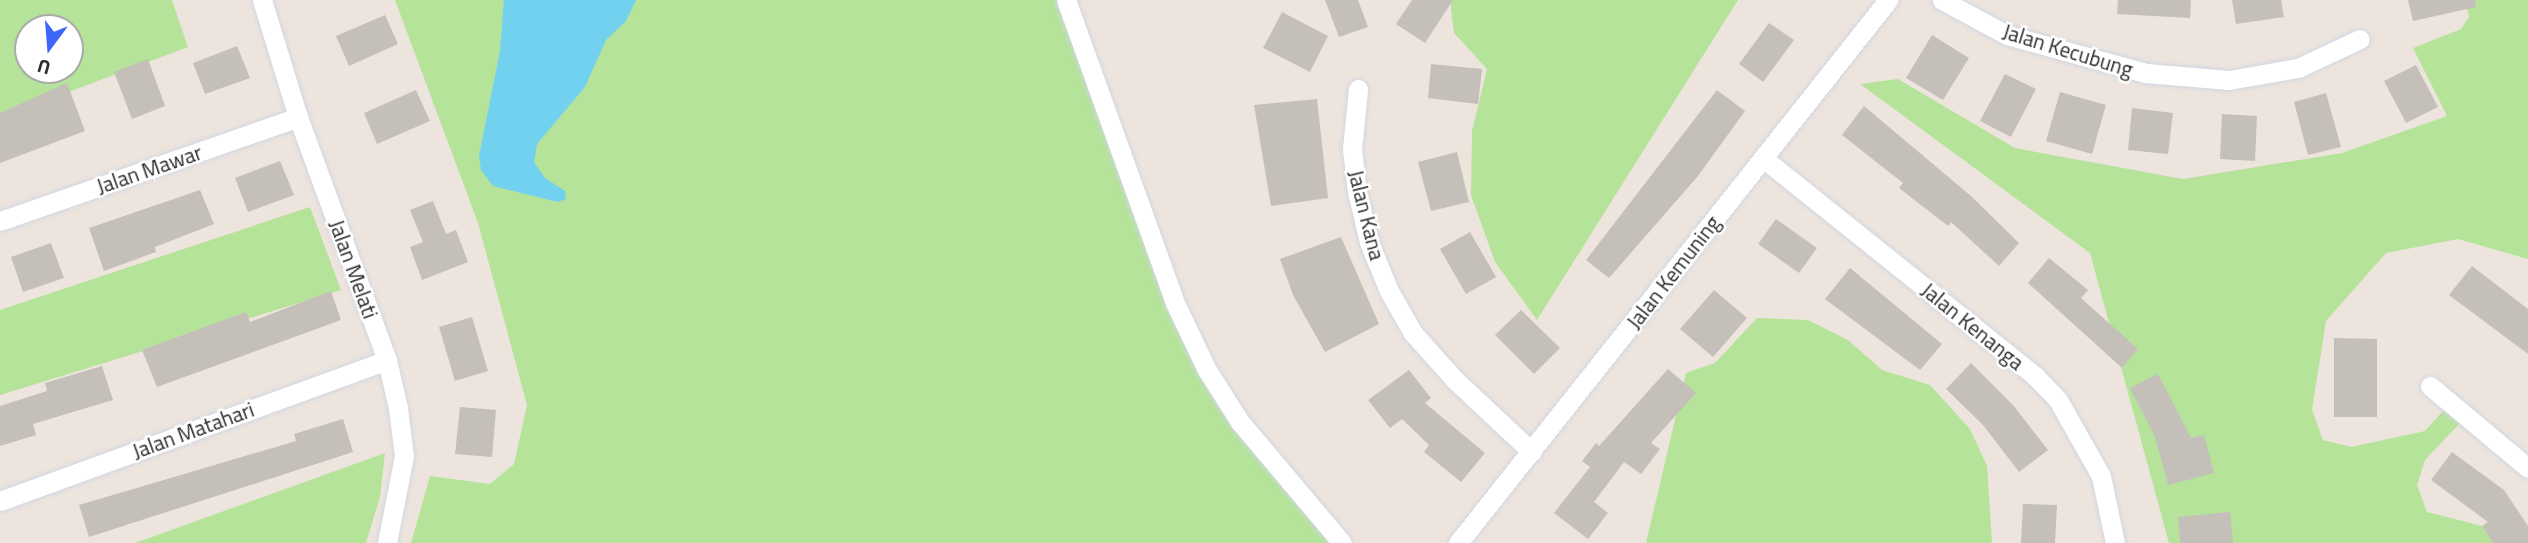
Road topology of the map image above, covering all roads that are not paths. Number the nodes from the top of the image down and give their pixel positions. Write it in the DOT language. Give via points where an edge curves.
graph roads {
  1 [pos="262,0"];
  2 [pos="1066,0"];
  3 [pos="1888,0"];
  4 [pos="1942,0"];
  5 [pos="2360,39"];
  6 [pos="1358,89"];
  7 [pos="298,117"];
  8 [pos="1763,158"];
  9 [pos="0,221"];
  10 [pos="387,360"];
  11 [pos="2430,386"];
  12 [pos="1532,452"];
  13 [pos="2528,468"];
  14 [pos="0,501"];
  15 [pos="387,543"];
  16 [pos="1342,543"];
  17 [pos="1458,543"];
  18 [pos="2115,543"];
  1 -- 7 [label="street, Jalan Melati"];
  2 -- 16 [label="street" via="1175,303 1207,370 1240,422"];
  3 -- 8 [label="street, Jalan Kemuning"];
  4 -- 5 [label="street, Jalan Kecubung" via="2007,35 2146,73 2229,80 2298,68"];
  6 -- 12 [label="street, Jalan Kana" via="1352,149 1357,191 1369,242 1389,291 1413,333 1455,380"];
  7 -- 9 [label="street, Jalan Mawar"];
  7 -- 10 [label="street, Jalan Melati"];
  8 -- 12 [label="street, Jalan Kemuning"];
  8 -- 18 [label="street, Jalan Kenanga" via="2035,376 2058,400 2101,476"];
  10 -- 14 [label="street, Jalan Matahari"];
  10 -- 15 [label="street, Jalan Melati" via="404,456"];
  11 -- 13 [label="street"];
  12 -- 17 [label="street, Jalan Kemuning"];
}
